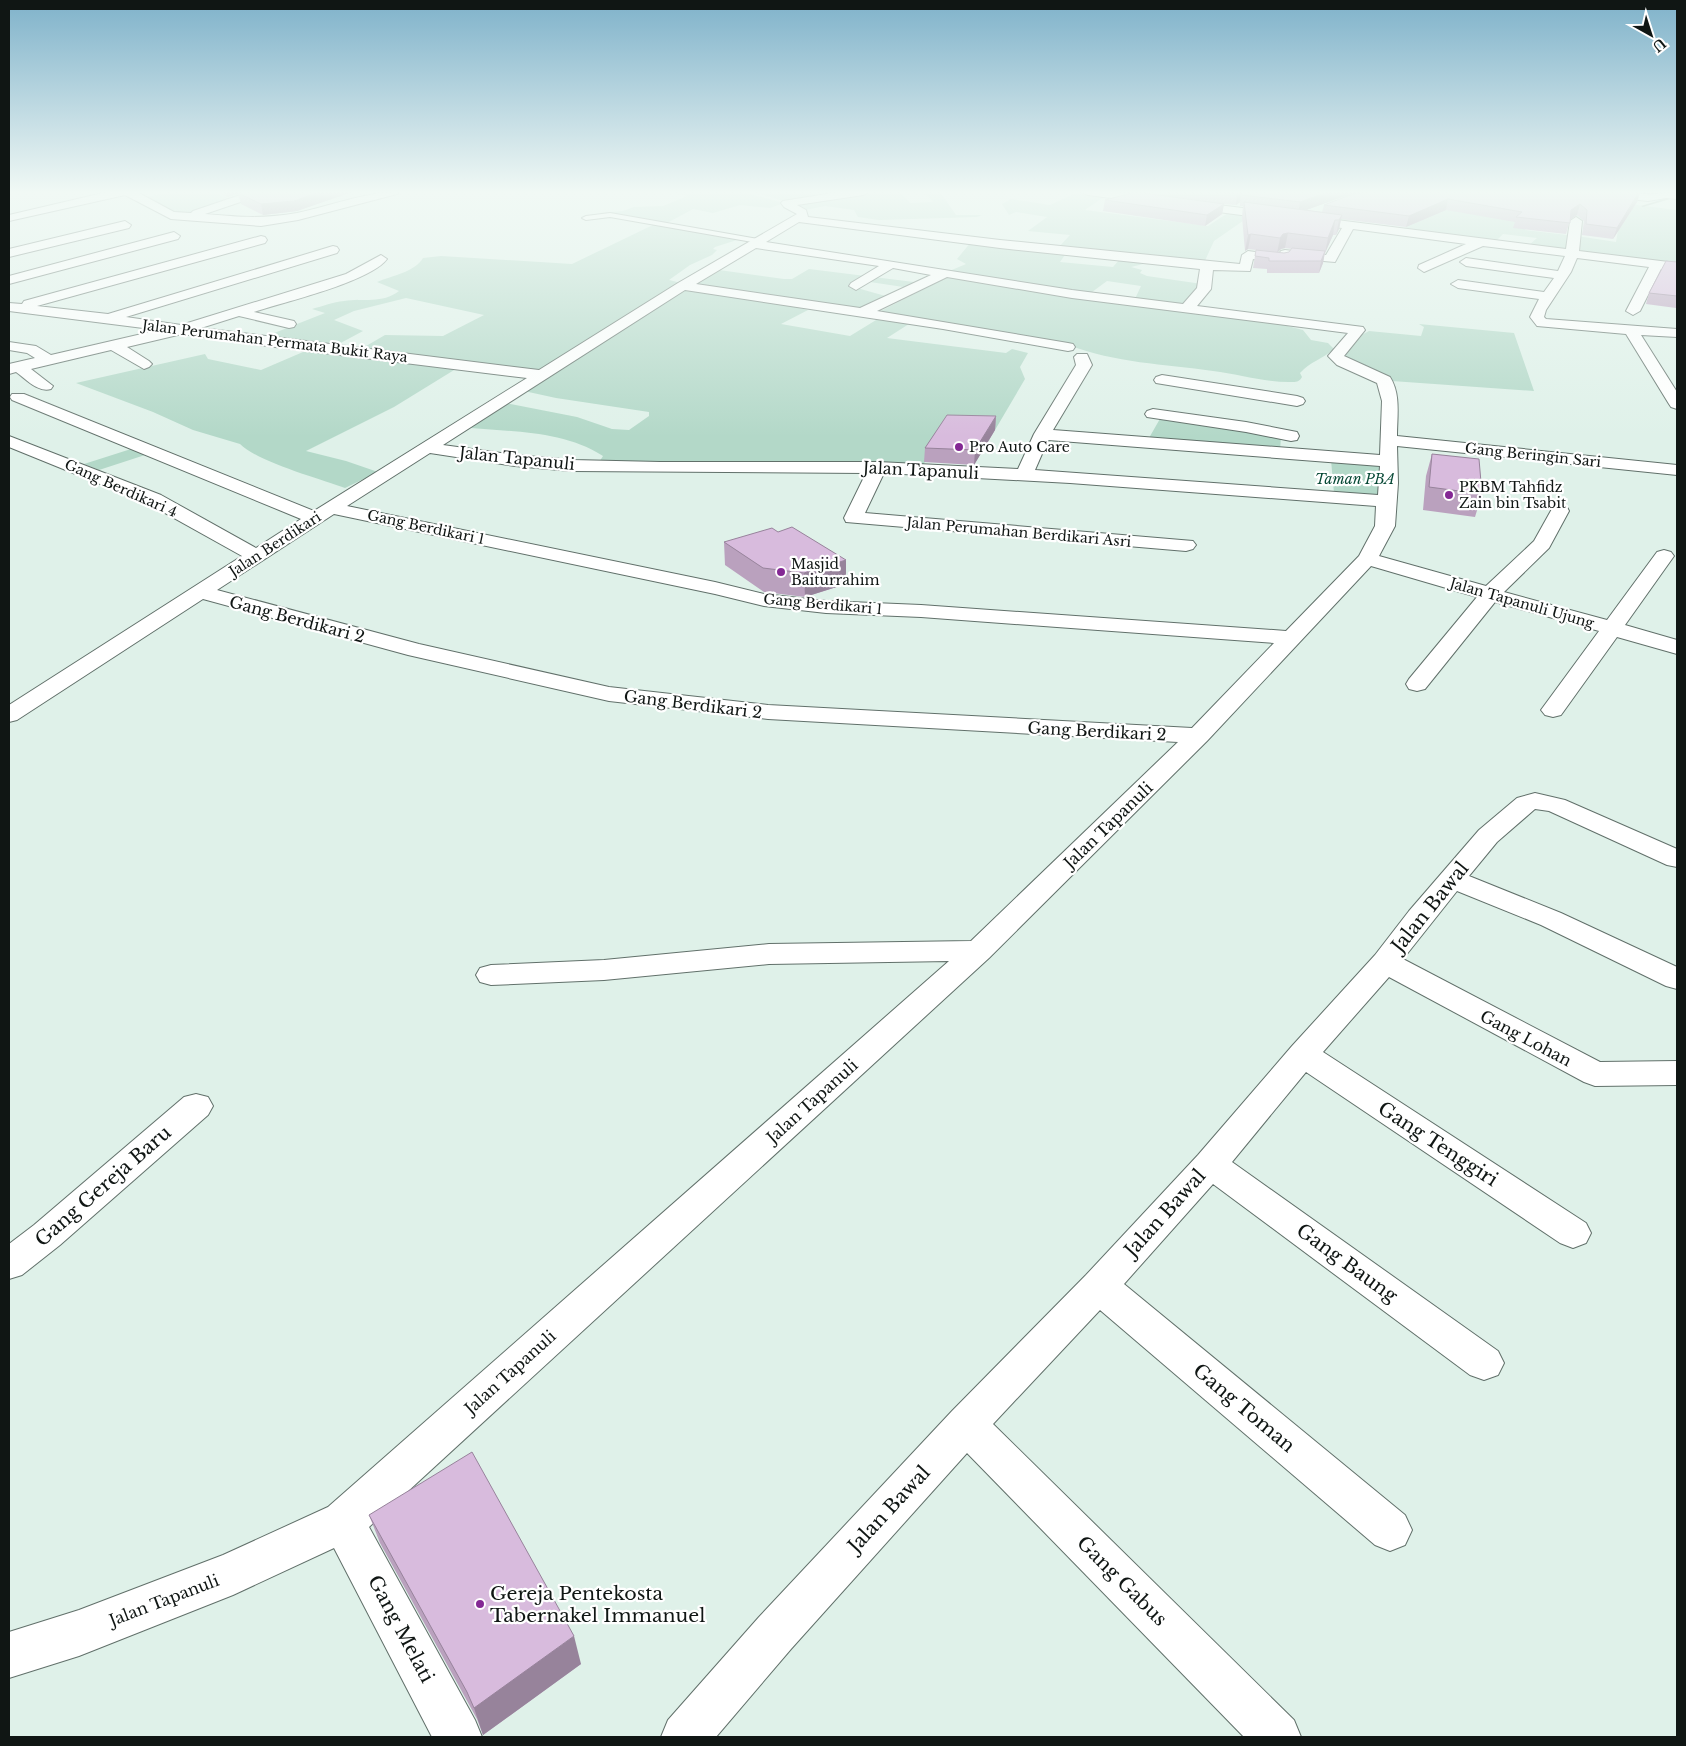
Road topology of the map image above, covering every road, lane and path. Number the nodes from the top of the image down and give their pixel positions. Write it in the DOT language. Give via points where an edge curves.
graph roads {
  1 [pos="33,273"];
  2 [pos="138,273"];
  3 [pos="255,273"];
  4 [pos="358,273"];
  5 [pos="705,273"];
  6 [pos="876,273"];
  7 [pos="944,273"];
  8 [pos="948,273"];
  9 [pos="1206,273"];
  10 [pos="1550,273"];
  11 [pos="1652,273"];
  12 [pos="1561,275"];
  13 [pos="9,280"];
  14 [pos="1458,284"];
  15 [pos="683,286"];
  16 [pos="856,286"];
  17 [pos="315,288"];
  18 [pos="343,296"];
  19 [pos="1547,296"];
  20 [pos="11,308"];
  21 [pos="1186,309"];
  22 [pos="1633,311"];
  23 [pos="238,312"];
  24 [pos="862,313"];
  25 [pos="106,318"];
  26 [pos="289,324"];
  27 [pos="1630,329"];
  28 [pos="180,330"];
  29 [pos="1677,333"];
  30 [pos="112,344"];
  31 [pos="9,346"];
  32 [pos="1068,347"];
  33 [pos="48,360"];
  34 [pos="1083,362"];
  35 [pos="144,364"];
  36 [pos="14,368"];
  37 [pos="542,375"];
  38 [pos="45,386"];
  39 [pos="18,397"];
  40 [pos="1676,402"];
  41 [pos="1153,414"];
  42 [pos="1042,434"];
  43 [pos="1388,440"];
  44 [pos="9,441"];
  45 [pos="1140,442"];
  46 [pos="1290,445"];
  47 [pos="428,448"];
  48 [pos="1324,457"];
  49 [pos="1389,461"];
  50 [pos="878,468"];
  51 [pos="1677,470"];
  52 [pos="1024,475"];
  53 [pos="1328,497"];
  54 [pos="1386,501"];
  55 [pos="1560,511"];
  56 [pos="323,513"];
  57 [pos="1186,545"];
  58 [pos="256,556"];
  59 [pos="1664,556"];
  60 [pos="1367,560"];
  61 [pos="199,592"];
  62 [pos="1490,594"];
  63 [pos="1611,628"];
  64 [pos="1293,638"];
  65 [pos="1677,647"];
  66 [pos="1417,684"];
  67 [pos="1553,710"];
  68 [pos="9,715"];
  69 [pos="1198,736"];
  70 [pos="1677,859"];
  71 [pos="1453,879"];
  72 [pos="979,951"];
  73 [pos="1385,962"];
  74 [pos="491,976"];
  75 [pos="1677,979"];
  76 [pos="1303,1054"];
  77 [pos="1677,1073"];
  78 [pos="196,1106"];
  79 [pos="1210,1164"];
  80 [pos="1573,1233"];
  81 [pos="9,1264"];
  82 [pos="1099,1286"];
  83 [pos="1484,1363"];
  84 [pos="966,1424"];
  85 [pos="343,1522"];
  86 [pos="1390,1530"];
  87 [pos="9,1655"];
  88 [pos="458,1737"];
  89 [pos="685,1737"];
  90 [pos="1277,1737"];
  1 -- 13 [label="street"];
  2 -- 20 [label="street"];
  3 -- 25 [label="street"];
  4 -- 17 [label="street"];
  5 -- 15 [label="street, Jalan Berdikari"];
  6 -- 16 [label="street"];
  7 -- 24 [label="street"];
  8 -- 21 [label="street" via="1026,288"];
  9 -- 21 [label="street" via="1204,289"];
  10 -- 12 [label="street"];
  11 -- 22 [label="street"];
  12 -- 19 [label="street"];
  14 -- 19 [label="street"];
  15 -- 24 [label="street"];
  15 -- 37 [label="street, Jalan Berdikari"];
  17 -- 18 [label="street"];
  17 -- 23 [label="street"];
  19 -- 27 [label="street" via="1537,317 1542,323"];
  20 -- 25 [label="street, Jalan Perumahan Permata Bukit Raya"];
  21 -- 43 [label="street" via="1358,330 1336,358 1380,377 1386,383 1390,401"];
  23 -- 26 [label="street"];
  23 -- 28 [label="street"];
  24 -- 32 [label="street"];
  25 -- 28 [label="street, Jalan Perumahan Permata Bukit Raya"];
  27 -- 29 [label="street"];
  27 -- 40 [label="street"];
  28 -- 30 [label="street"];
  28 -- 37 [label="street, Jalan Perumahan Permata Bukit Raya"];
  30 -- 33 [label="street"];
  30 -- 35 [label="street"];
  31 -- 33 [label="street" via="32,349"];
  33 -- 36 [label="street"];
  34 -- 42 [label="street"];
  36 -- 38 [label="street"];
  37 -- 47 [label="street, Jalan Berdikari"];
  39 -- 56 [label="street, Gang Berdikari 1"];
  41 -- 45 [label="street"];
  41 -- 46 [label="street" via="1256,429"];
  41 -- 46 [label="street" via="1163,376 1298,394"];
  42 -- 45 [label="street"];
  42 -- 52 [label="street"];
  43 -- 49 [label="street"];
  43 -- 51 [label="street, Gang Beringin Sari"];
  44 -- 58 [label="street, Gang Berdikari 4" via="154,499"];
  45 -- 46 [label="street"];
  46 -- 48 [label="street"];
  47 -- 50 [label="street, Jalan Tapanuli" via="560,464"];
  47 -- 56 [label="street, Jalan Berdikari"];
  48 -- 49 [label="street"];
  48 -- 53 [label="street"];
  49 -- 54 [label="street"];
  50 -- 52 [label="street, Jalan Tapanuli"];
  50 -- 57 [label="street, Jalan Perumahan Berdikari Asri" via="853,518"];
  52 -- 53 [label="street, Jalan Tapanuli"];
  53 -- 54 [label="street, Jalan Tapanuli"];
  54 -- 60 [label="street, Jalan Tapanuli" via="1385,526"];
  55 -- 62 [label="street" via="1542,544"];
  56 -- 58 [label="street, Jalan Berdikari"];
  56 -- 64 [label="street, Gang Berdikari 1" via="764,600 826,607"];
  58 -- 61 [label="street, Jalan Berdikari"];
  59 -- 63 [label="street"];
  60 -- 62 [label="street, Jalan Tapanuli Ujung"];
  60 -- 64 [label="street, Jalan Tapanuli"];
  61 -- 68 [label="street, Jalan Berdikari"];
  61 -- 69 [label="street, Gang Berdikari 2" via="416,650 609,694 768,712"];
  62 -- 63 [label="street, Jalan Tapanuli Ujung"];
  62 -- 66 [label="street"];
  63 -- 65 [label="street, Jalan Tapanuli Ujung"];
  63 -- 67 [label="street"];
  64 -- 69 [label="street, Jalan Tapanuli"];
  69 -- 72 [label="street, Jalan Tapanuli"];
  70 -- 71 [label="street, Jalan Bawal" via="1571,811 1535,800 1519,806 1488,836"];
  71 -- 73 [label="street, Jalan Bawal"];
  71 -- 75 [label="street" via="1551,919"];
  72 -- 74 [label="street" via="769,954 604,970"];
  72 -- 85 [label="street, Jalan Tapanuli"];
  73 -- 76 [label="street, Jalan Bawal"];
  73 -- 77 [label="street, Gang Lohan" via="1595,1074"];
  76 -- 79 [label="street, Jalan Bawal"];
  76 -- 80 [label="street, Gang Tenggiri"];
  78 -- 81 [label="street, Gang Gereja Baru" via="47,1236"];
  79 -- 82 [label="street, Jalan Bawal"];
  79 -- 83 [label="street, Gang Baung"];
  82 -- 84 [label="street, Jalan Bawal"];
  82 -- 86 [label="street, Gang Toman"];
  84 -- 89 [label="street, Jalan Bawal" via="775,1633"];
  84 -- 90 [label="street, Gang Gabus"];
  85 -- 87 [label="street, Jalan Tapanuli" via="233,1573 79,1633"];
  85 -- 88 [label="street, Gang Melati"];
}
